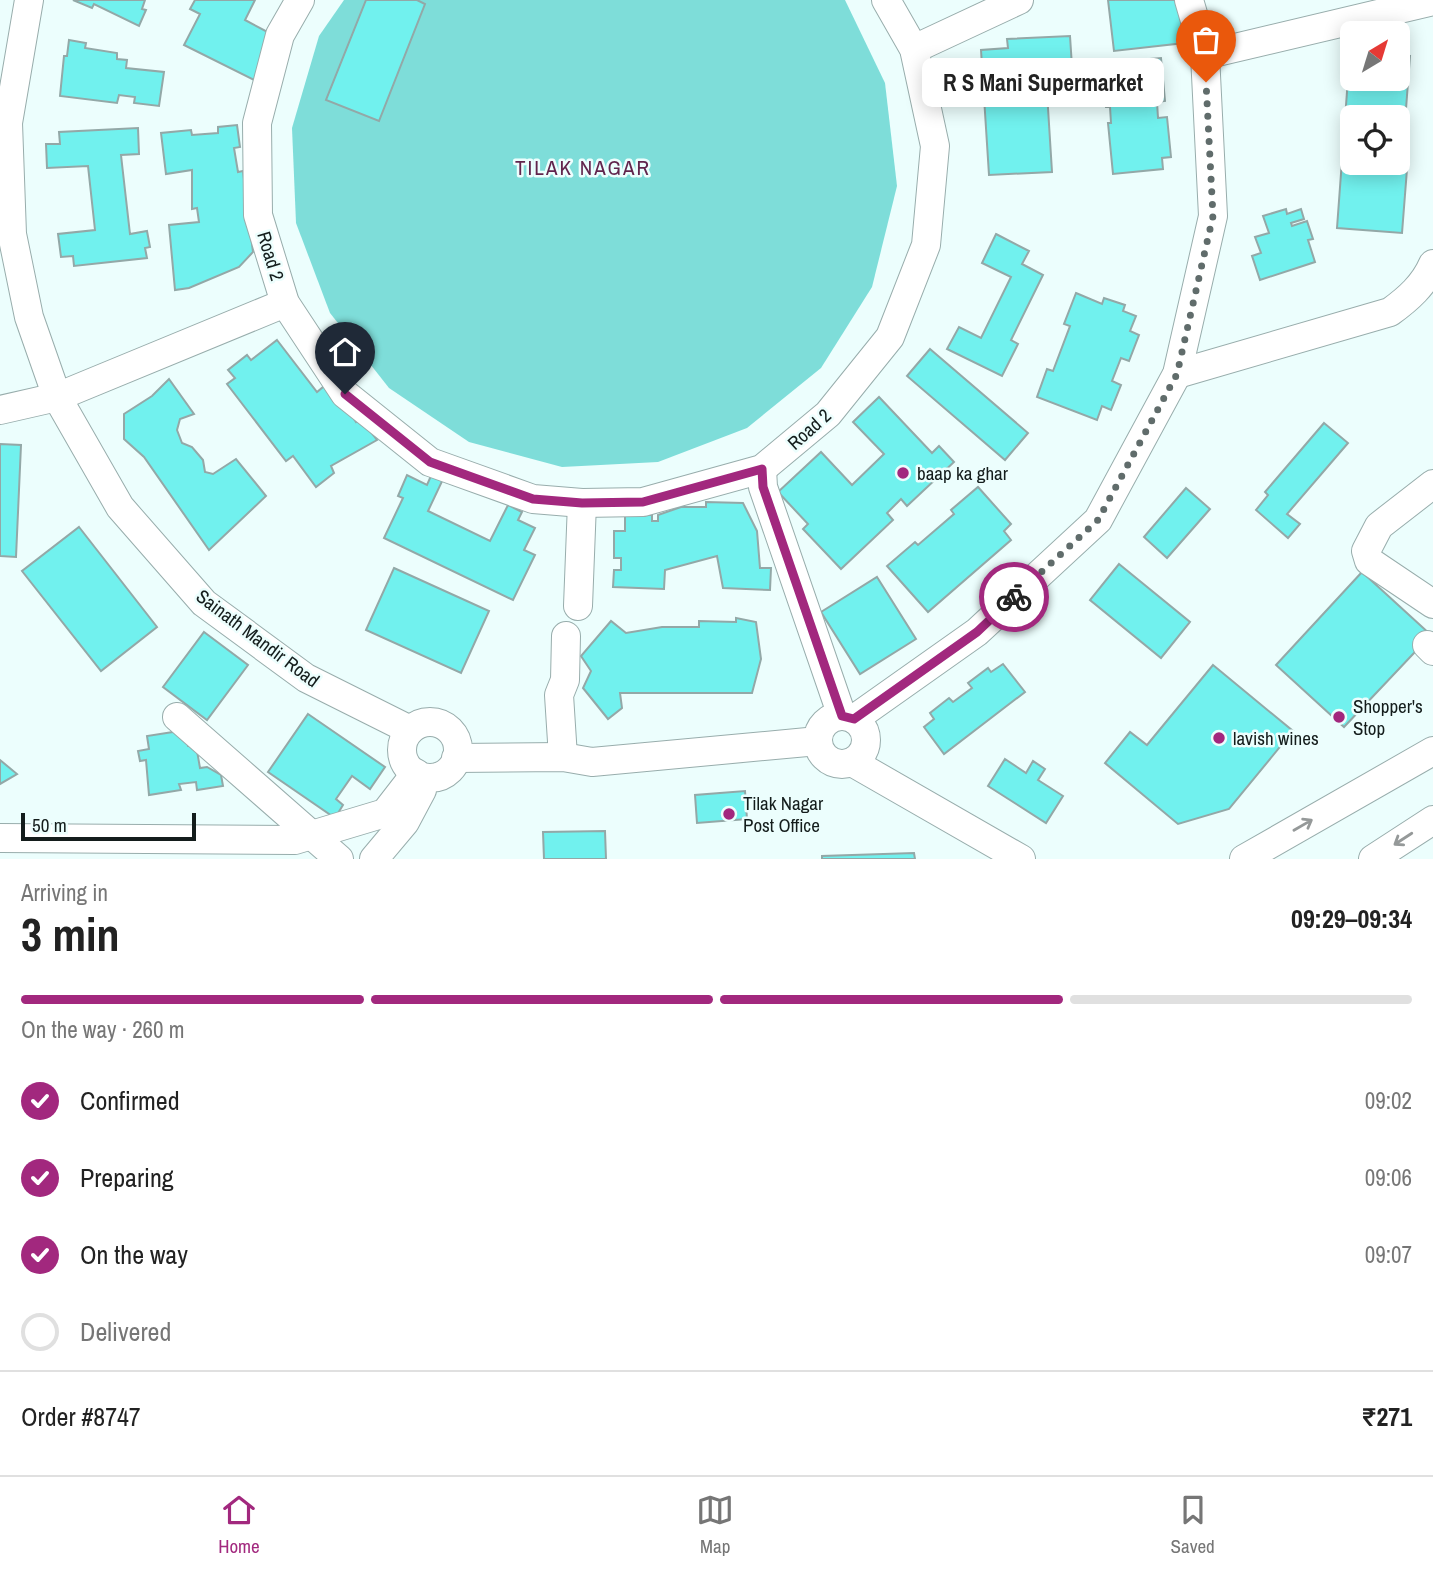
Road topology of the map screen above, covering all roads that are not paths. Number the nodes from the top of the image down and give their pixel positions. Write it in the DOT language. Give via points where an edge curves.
graph roads {
  1 [pos="29,0"];
  2 [pos="300,0"];
  3 [pos="886,0"];
  4 [pos="1018,0"];
  5 [pos="1189,0"];
  6 [pos="1433,1"];
  7 [pos="914,49"];
  8 [pos="1205,55"];
  9 [pos="6,236"];
  10 [pos="1433,264"];
  11 [pos="285,303"];
  12 [pos="1177,374"];
  13 [pos="57,397"];
  14 [pos="0,410"];
  15 [pos="762,469"];
  16 [pos="1433,484"];
  17 [pos="582,503"];
  18 [pos="1433,604"];
  19 [pos="578,606"];
  20 [pos="566,636"];
  21 [pos="848,717"];
  22 [pos="177,718"];
  23 [pos="410,730"];
  24 [pos="818,741"];
  25 [pos="1433,751"];
  26 [pos="563,757"];
  27 [pos="456,758"];
  28 [pos="852,762"];
  29 [pos="423,775"];
  30 [pos="1433,820"];
  31 [pos="312,835"];
  32 [pos="0,838"];
  33 [pos="999,852"];
  34 [pos="340,859"];
  35 [pos="374,859"];
  36 [pos="1021,859"];
  37 [pos="1244,859"];
  38 [pos="1373,859"];
  1 -- 9 [label="street, Sainath Mandir Road" via="8,123"];
  2 -- 11 [label="street, Road 2" via="280,35 257,123 258,215"];
  3 -- 7 [label="street, Road 2"];
  4 -- 7 [label="street"];
  5 -- 8 [label="street"];
  6 -- 8 [label="street"];
  7 -- 15 [label="street, Road 2" via="934,146 926,245 890,337 828,414"];
  8 -- 12 [label="street" via="1213,216"];
  9 -- 13 [label="street, Sainath Mandir Road"];
  10 -- 12 [label="street" via="1409,298 1390,312"];
  11 -- 13 [label="street"];
  11 -- 17 [label="street, Road 2" via="345,394 430,462 533,499"];
  12 -- 21 [label="street" via="1098,520 977,632"];
  13 -- 14 [label="street"];
  13 -- 23 [label="street, Sainath Mandir Road" via="120,507 204,603 306,678"];
  15 -- 17 [label="street, Road 2" via="643,502"];
  15 -- 21 [label="street" via="763,487"];
  16 -- 18 [label="street" via="1380,526 1366,551 1369,561"];
  17 -- 19 [label="street"];
  20 -- 26 [label="street" via="565,680 559,695"];
  21 -- 24 [label="street" via="827,721"];
  21 -- 28 [label="street" via="866,737 864,752"];
  22 -- 31 [label="street"];
  23 -- 27 [label="street" via="427,722 445,726 456,741"];
  23 -- 29 [label="street" via="403,756"];
  24 -- 26 [label="street" via="593,762"];
  24 -- 28 [label="street" via="829,760"];
  37 -- 25 [label="street, one-way"];
  26 -- 27 [label="street"];
  27 -- 29 [label="street" via="446,773"];
  28 -- 33 [label="street"];
  29 -- 31 [label="street" via="385,813"];
  29 -- 35 [label="street" via="405,822"];
  30 -- 38 [label="street, one-way"];
  31 -- 32 [label="street" via="295,840"];
  31 -- 34 [label="street"];
  33 -- 36 [label="street"];
}
